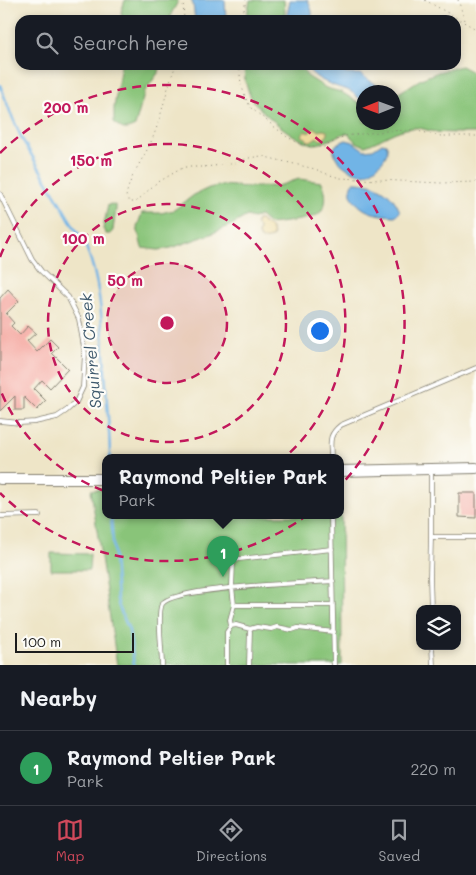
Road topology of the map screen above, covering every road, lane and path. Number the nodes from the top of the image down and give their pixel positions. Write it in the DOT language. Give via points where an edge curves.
graph roads {
  1 [pos="183,0"];
  2 [pos="246,0"];
  3 [pos="425,0"];
  4 [pos="458,0"];
  5 [pos="184,15"];
  6 [pos="243,15"];
  7 [pos="452,15"];
  8 [pos="461,20"];
  9 [pos="466,23"];
  10 [pos="476,29"];
  11 [pos="174,70"];
  12 [pos="240,70"];
  13 [pos="476,136"];
  14 [pos="476,182"];
  15 [pos="0,194"];
  16 [pos="476,368"];
  17 [pos="0,420"];
  18 [pos="331,454"];
  19 [pos="476,468"];
  20 [pos="431,469"];
  21 [pos="344,471"];
  22 [pos="0,479"];
  23 [pos="102,479"];
  24 [pos="39,515"];
  25 [pos="0,516"];
  26 [pos="331,519"];
  27 [pos="431,537"];
  28 [pos="476,537"];
  29 [pos="332,550"];
  30 [pos="332,581"];
  31 [pos="232,587"];
  32 [pos="333,605"];
  33 [pos="431,605"];
  34 [pos="234,606"];
  35 [pos="231,626"];
  36 [pos="250,629"];
  37 [pos="334,632"];
  38 [pos="432,650"];
  39 [pos="162,665"];
  40 [pos="227,665"];
  41 [pos="249,665"];
  42 [pos="334,665"];
  43 [pos="433,665"];
  1 -- 5 [label="path"];
  2 -- 6 [label="path"];
  3 -- 7 [label="path"];
  4 -- 9 [label="path"];
  8 -- 9 [label="path"];
  9 -- 10 [label="path"];
  11 -- 14 [label="path" via="150,143 127,188 126,197 130,202 136,202 155,184 184,167 232,164 261,156 340,178"];
  12 -- 13 [label="path" via="241,84 251,108 287,136 311,147 324,147 344,136 387,131"];
  15 -- 17 [label="lane" via="32,259 68,296 79,319 85,353 83,387 76,402 66,412 36,422"];
  16 -- 18 [label="lane" via="341,425 330,438"];
  19 -- 20 [label="main road"];
  20 -- 21 [label="main road"];
  20 -- 27 [label="lane"];
  22 -- 23 [label="main road"];
  24 -- 25 [label="lane"];
  26 -- 29 [label="lane"];
  27 -- 28 [label="lane"];
  27 -- 33 [label="lane"];
  29 -- 30 [label="lane"];
  29 -- 31 [label="lane" via="233,561"];
  30 -- 31 [label="lane"];
  30 -- 32 [label="lane"];
  31 -- 34 [label="lane"];
  31 -- 39 [label="lane" via="165,600 161,605 160,625"];
  32 -- 34 [label="lane"];
  32 -- 37 [label="lane"];
  34 -- 35 [label="lane"];
  35 -- 36 [label="lane"];
  35 -- 40 [label="lane" via="227,632"];
  36 -- 37 [label="lane" via="298,628"];
  36 -- 41 [label="lane"];
  37 -- 42 [label="lane"];
  38 -- 43 [label="lane"];
}
